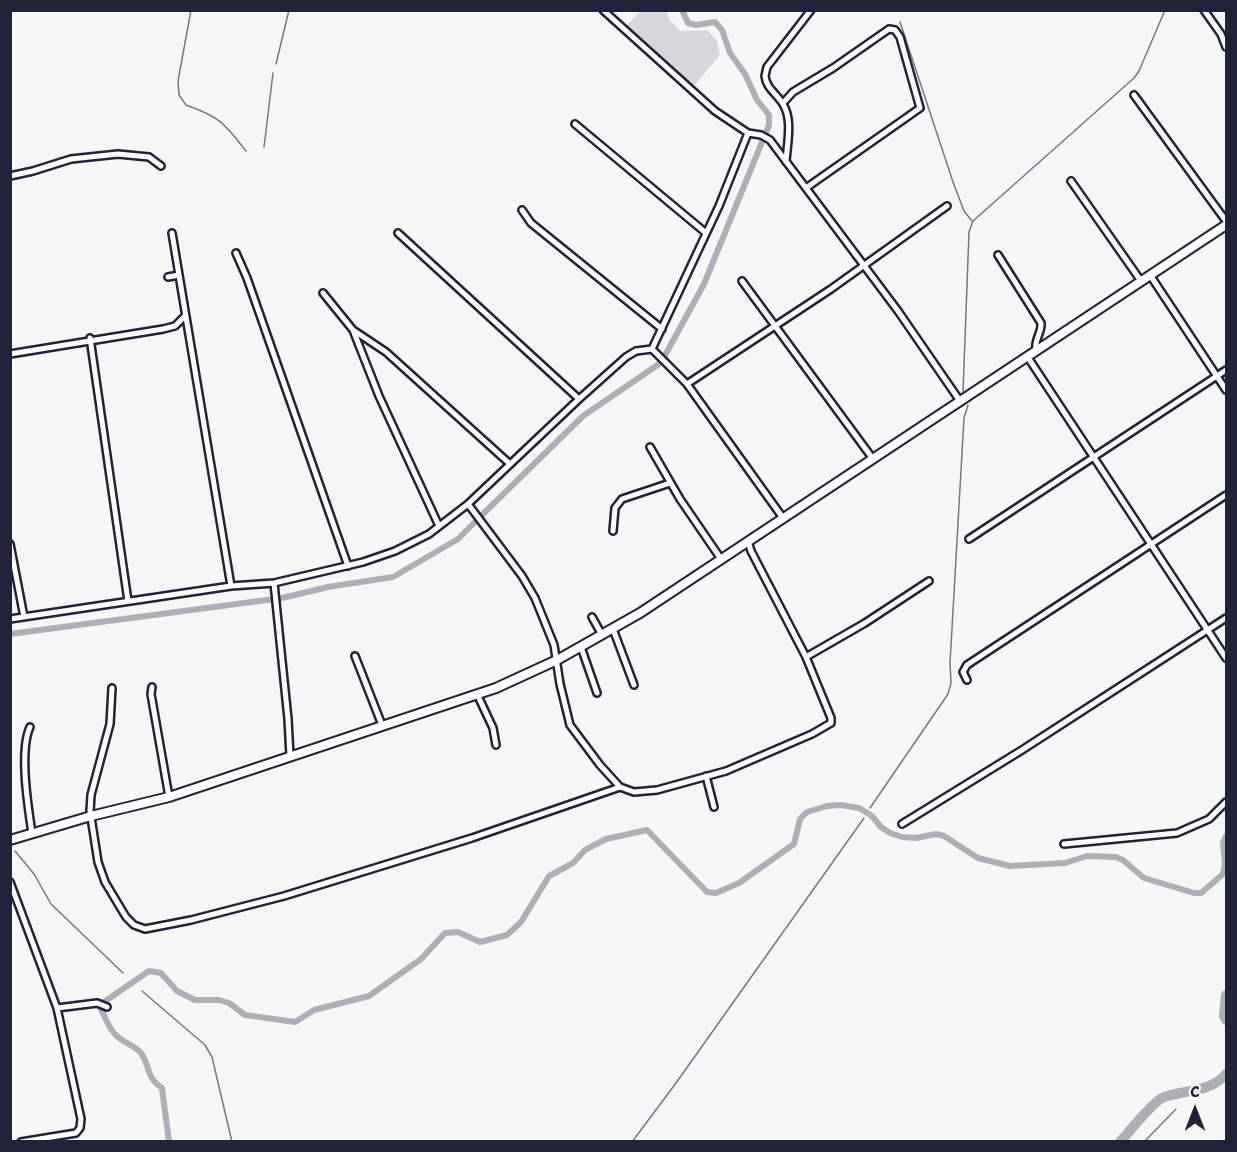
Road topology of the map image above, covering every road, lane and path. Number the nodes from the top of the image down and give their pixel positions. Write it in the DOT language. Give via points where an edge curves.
graph roads {
  1 [pos="603,10"];
  2 [pos="811,10"];
  3 [pos="1204,10"];
  4 [pos="1227,30"];
  5 [pos="1221,34"];
  6 [pos="1227,47"];
  7 [pos="1134,95"];
  8 [pos="783,104"];
  9 [pos="575,124"];
  10 [pos="748,133"];
  11 [pos="786,162"];
  12 [pos="161,166"];
  13 [pos="10,176"];
  14 [pos="1071,181"];
  15 [pos="806,188"];
  16 [pos="947,206"];
  17 [pos="522,210"];
  18 [pos="1227,223"];
  19 [pos="172,233"];
  20 [pos="398,233"];
  21 [pos="706,233"];
  22 [pos="236,253"];
  23 [pos="998,255"];
  24 [pos="863,267"];
  25 [pos="178,275"];
  26 [pos="1150,275"];
  27 [pos="168,277"];
  28 [pos="742,280"];
  29 [pos="1141,281"];
  30 [pos="323,293"];
  31 [pos="185,316"];
  32 [pos="775,326"];
  33 [pos="662,329"];
  34 [pos="352,330"];
  35 [pos="90,339"];
  36 [pos="652,349"];
  37 [pos="1036,350"];
  38 [pos="10,354"];
  39 [pos="1027,356"];
  40 [pos="1227,370"];
  41 [pos="1217,376"];
  42 [pos="687,384"];
  43 [pos="1227,390"];
  44 [pos="579,399"];
  45 [pos="960,401"];
  46 [pos="650,447"];
  47 [pos="1093,457"];
  48 [pos="873,459"];
  49 [pos="510,464"];
  50 [pos="670,483"];
  51 [pos="1227,495"];
  52 [pos="468,504"];
  53 [pos="783,518"];
  54 [pos="439,526"];
  55 [pos="613,531"];
  56 [pos="969,539"];
  57 [pos="748,541"];
  58 [pos="10,544"];
  59 [pos="1150,544"];
  60 [pos="721,559"];
  61 [pos="348,566"];
  62 [pos="929,581"];
  63 [pos="274,583"];
  64 [pos="231,586"];
  65 [pos="128,602"];
  66 [pos="24,617"];
  67 [pos="592,617"];
  68 [pos="1227,618"];
  69 [pos="10,619"];
  70 [pos="613,628"];
  71 [pos="1208,630"];
  72 [pos="602,635"];
  73 [pos="581,647"];
  74 [pos="355,656"];
  75 [pos="806,657"];
  76 [pos="1227,658"];
  77 [pos="557,660"];
  78 [pos="967,680"];
  79 [pos="634,685"];
  80 [pos="152,687"];
  81 [pos="112,688"];
  82 [pos="597,693"];
  83 [pos="477,694"];
  84 [pos="382,725"];
  85 [pos="30,727"];
  86 [pos="496,745"];
  87 [pos="290,756"];
  88 [pos="706,776"];
  89 [pos="620,787"];
  90 [pos="170,797"];
  91 [pos="1227,802"];
  92 [pos="714,807"];
  93 [pos="91,816"];
  94 [pos="902,824"];
  95 [pos="32,833"];
  96 [pos="11,837"];
  97 [pos="1064,844"];
  98 [pos="10,882"];
  99 [pos="104,1005"];
  100 [pos="57,1008"];
  101 [pos="21,1142"];
  1 -- 10 [label="street" via="715,111"];
  2 -- 8 [label="street" via="766,71 765,81"];
  3 -- 5 [label="street"];
  4 -- 5 [label="street"];
  5 -- 6 [label="street"];
  7 -- 18 [label="street"];
  8 -- 11 [label="street" via="788,117"];
  8 -- 15 [label="street" via="793,92 889,29 900,37 920,108"];
  9 -- 21 [label="street"];
  10 -- 11 [label="street" via="768,138"];
  10 -- 21 [label="street"];
  11 -- 15 [label="street"];
  12 -- 13 [label="street" via="148,157 117,154 70,159"];
  14 -- 29 [label="street"];
  15 -- 24 [label="street"];
  16 -- 24 [label="street"];
  17 -- 33 [label="street" via="531,223"];
  18 -- 26 [label="main road"];
  19 -- 25 [label="street"];
  20 -- 44 [label="street"];
  21 -- 33 [label="street"];
  22 -- 61 [label="street"];
  23 -- 37 [label="street" via="1041,322"];
  24 -- 32 [label="street"];
  24 -- 45 [label="street"];
  25 -- 27 [label="street"];
  25 -- 31 [label="street"];
  26 -- 29 [label="main road"];
  26 -- 41 [label="street"];
  28 -- 32 [label="street"];
  29 -- 37 [label="main road"];
  30 -- 34 [label="street"];
  31 -- 35 [label="street" via="175,326"];
  31 -- 64 [label="street"];
  32 -- 42 [label="street"];
  32 -- 48 [label="street"];
  33 -- 36 [label="street"];
  34 -- 49 [label="street" via="386,352"];
  34 -- 54 [label="street"];
  35 -- 38 [label="street"];
  35 -- 65 [label="street"];
  36 -- 42 [label="street"];
  36 -- 44 [label="street" via="634,352"];
  37 -- 39 [label="main road"];
  39 -- 45 [label="main road"];
  39 -- 47 [label="street"];
  40 -- 41 [label="street"];
  41 -- 43 [label="street"];
  41 -- 47 [label="street"];
  42 -- 53 [label="street"];
  44 -- 49 [label="street"];
  45 -- 48 [label="main road"];
  46 -- 50 [label="street"];
  47 -- 56 [label="street"];
  47 -- 59 [label="street"];
  48 -- 53 [label="main road"];
  49 -- 52 [label="street"];
  50 -- 55 [label="street" via="622,499 615,508"];
  50 -- 60 [label="street"];
  51 -- 59 [label="street"];
  52 -- 54 [label="street"];
  52 -- 77 [label="street" via="529,586"];
  53 -- 57 [label="main road"];
  54 -- 61 [label="street" via="395,551"];
  57 -- 60 [label="main road"];
  57 -- 75 [label="street"];
  58 -- 66 [label="street"];
  59 -- 71 [label="street"];
  59 -- 78 [label="street" via="967,664 963,672"];
  60 -- 70 [label="main road"];
  61 -- 63 [label="street"];
  62 -- 75 [label="street"];
  63 -- 64 [label="street"];
  63 -- 87 [label="street"];
  64 -- 65 [label="street"];
  65 -- 66 [label="street"];
  66 -- 69 [label="street"];
  67 -- 72 [label="street"];
  68 -- 71 [label="street"];
  70 -- 72 [label="main road"];
  70 -- 79 [label="street"];
  71 -- 76 [label="street"];
  71 -- 94 [label="street"];
  72 -- 73 [label="main road"];
  73 -- 77 [label="main road"];
  73 -- 82 [label="street"];
  74 -- 84 [label="street"];
  75 -- 88 [label="street" via="830,724 726,771"];
  77 -- 83 [label="main road"];
  77 -- 89 [label="street" via="570,725"];
  80 -- 90 [label="street"];
  81 -- 93 [label="street" via="110,724 91,795"];
  83 -- 84 [label="main road"];
  83 -- 86 [label="street" via="493,728"];
  84 -- 87 [label="main road"];
  85 -- 95 [label="street" via="26,737 26,790"];
  87 -- 90 [label="main road"];
  88 -- 89 [label="street" via="657,790 634,792"];
  88 -- 92 [label="street"];
  89 -- 93 [label="street" via="306,889 152,929 130,922 105,882"];
  90 -- 93 [label="main road"];
  91 -- 97 [label="street" via="1205,821 1177,833"];
  93 -- 95 [label="main road"];
  95 -- 96 [label="main road"];
  98 -- 100 [label="street"];
  99 -- 100 [label="street"];
  100 -- 101 [label="street" via="80,1128 76,1133"];
}
